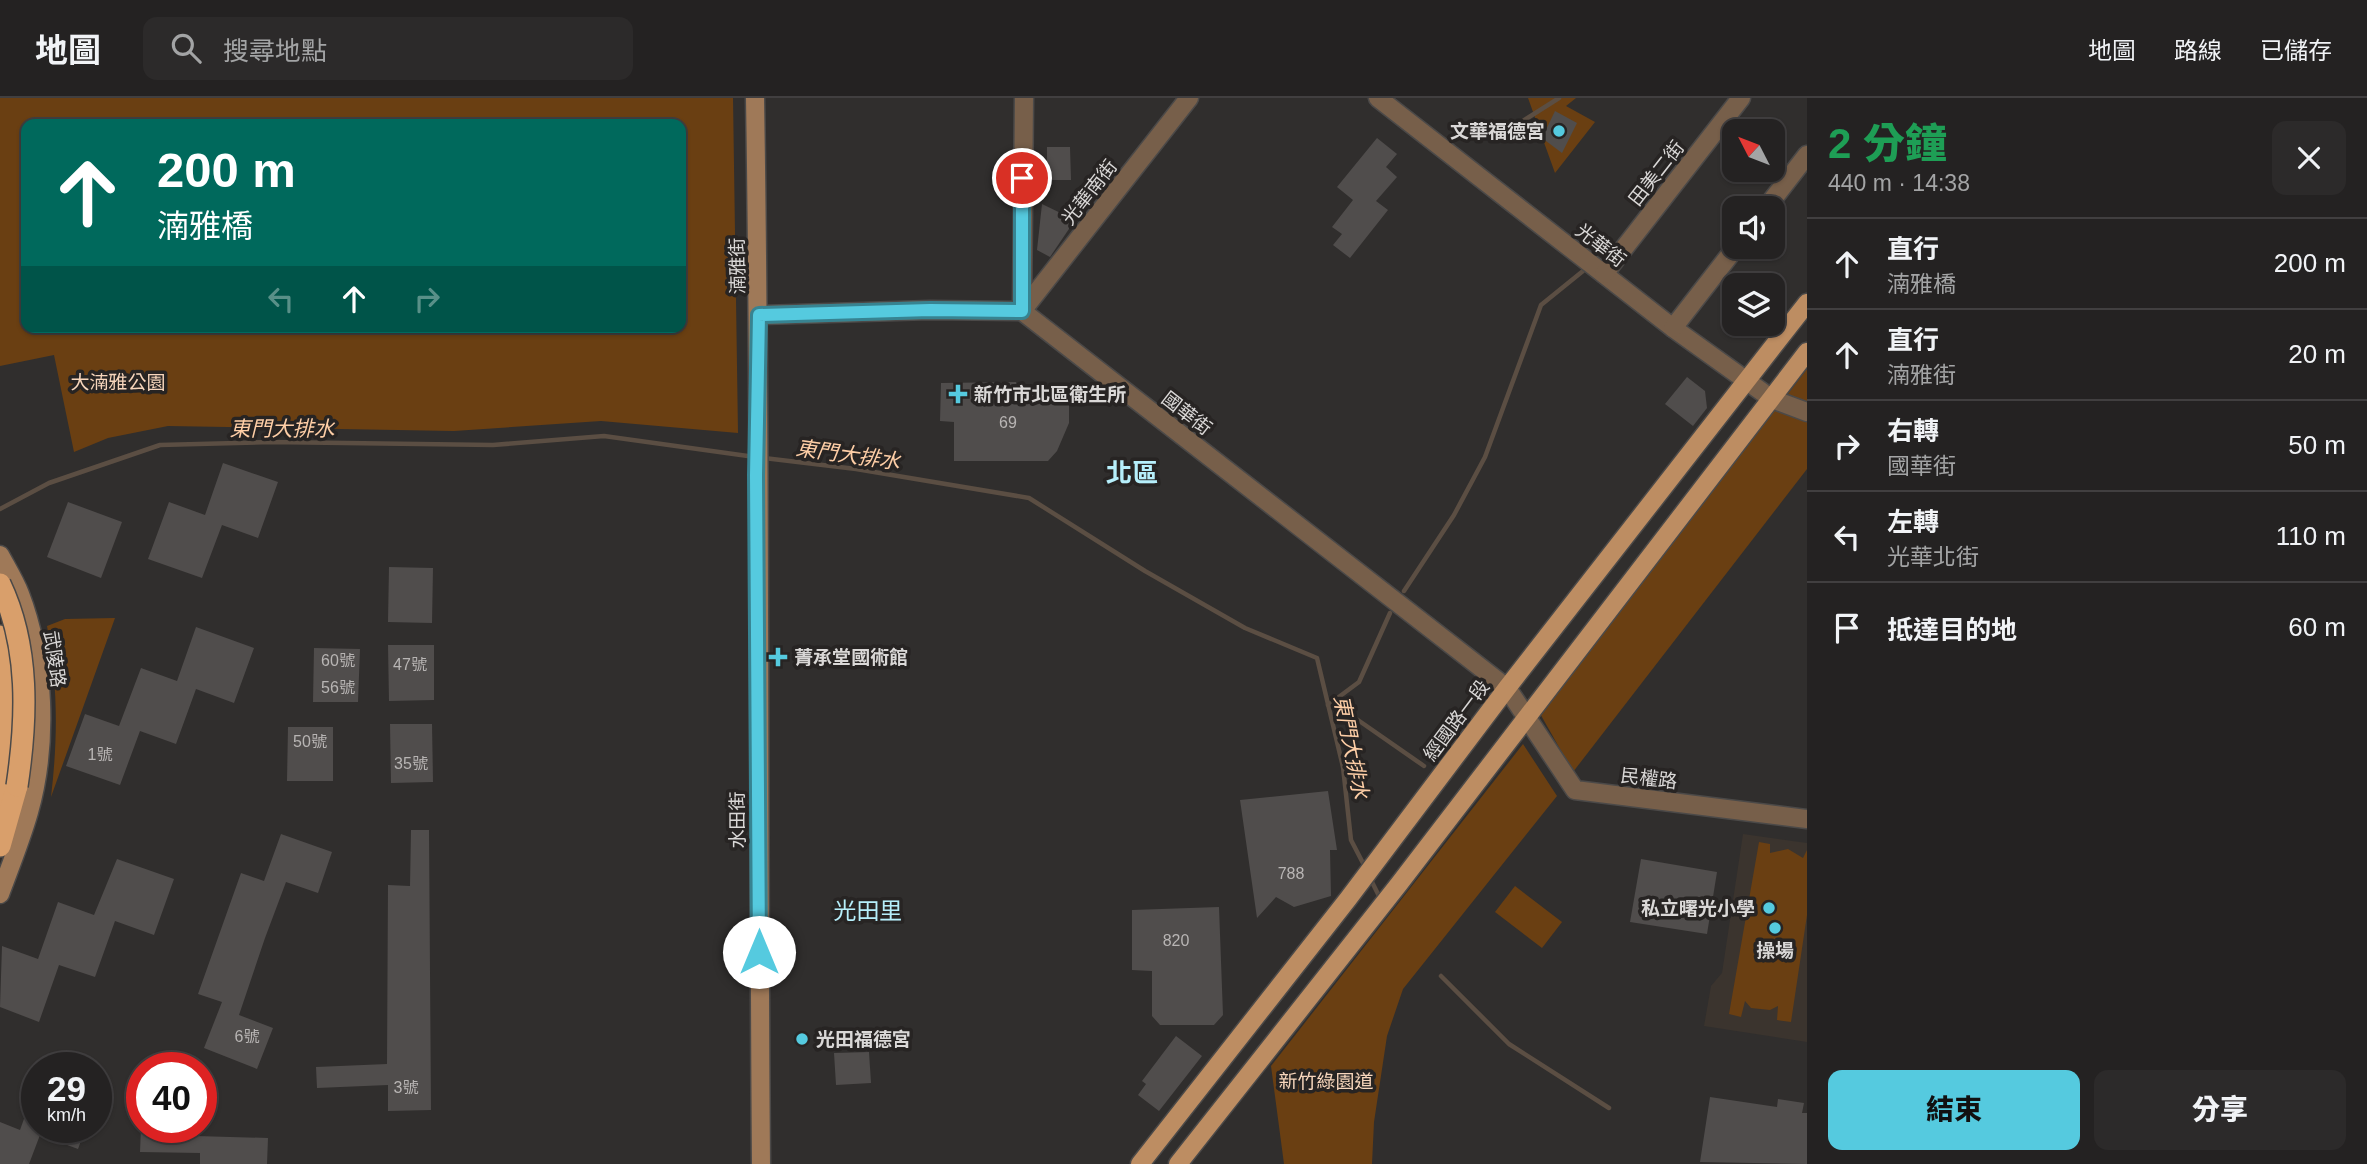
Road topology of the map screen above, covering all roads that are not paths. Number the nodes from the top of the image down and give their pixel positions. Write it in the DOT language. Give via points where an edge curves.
graph roads {
  1 [pos="755,98"];
  2 [pos="1024,98"];
  3 [pos="1189,98"];
  4 [pos="1378,98"];
  5 [pos="1741,98"];
  6 [pos="1807,155"];
  7 [pos="1775,196"];
  8 [pos="1727,259"];
  9 [pos="1604,274"];
  10 [pos="1807,303"];
  11 [pos="1022,311"];
  12 [pos="759,315"];
  13 [pos="1673,328"];
  14 [pos="1807,352"];
  15 [pos="1747,381"];
  16 [pos="1772,398"];
  17 [pos="1807,412"];
  18 [pos="756,475"];
  19 [pos="0,555"];
  20 [pos="6,584"];
  21 [pos="0,636"];
  22 [pos="1507,688"];
  23 [pos="1525,717"];
  24 [pos="0,800"];
  25 [pos="1807,818"];
  26 [pos="0,846"];
  27 [pos="0,894"];
  28 [pos="761,1164"];
  29 [pos="1140,1164"];
  30 [pos="1178,1164"];
  1 -- 12 [label="street, 湳雅街"];
  2 -- 11 [label="street"];
  3 -- 11 [label="street, 光華南街"];
  4 -- 9 [label="street, 光華街"];
  5 -- 9 [label="street, 田美二街"];
  6 -- 7 [label="street"];
  8 -- 13 [label="street"];
  9 -- 13 [label="street, 光華街"];
  10 -- 15 [label="main road, 經國路一段"];
  11 -- 12 [label="street"];
  11 -- 22 [label="street, 國華街"];
  12 -- 18 [label="street, 湳雅街"];
  13 -- 15 [label="street, 光華街"];
  14 -- 16 [label="main road"];
  15 -- 16 [label="street, 光華街"];
  15 -- 22 [label="main road, 經國路一段"];
  16 -- 17 [label="street, 光華街"];
  16 -- 23 [label="main road"];
  18 -- 28 [label="street, 水田街"];
  19 -- 20 [label="street, 武陵路"];
  20 -- 26 [label="highway, bridge" via="23,670 25,706 17,786"];
  20 -- 27 [label="street, 武陵路" via="36,659 40,728 29,812"];
  21 -- 24 [label="highway" via="9,688"];
  22 -- 23 [label="street, 國華街"];
  22 -- 29 [label="main road, 經國路一段"];
  23 -- 25 [label="street, 民權路" via="1575,790"];
  23 -- 30 [label="main road"];
}
